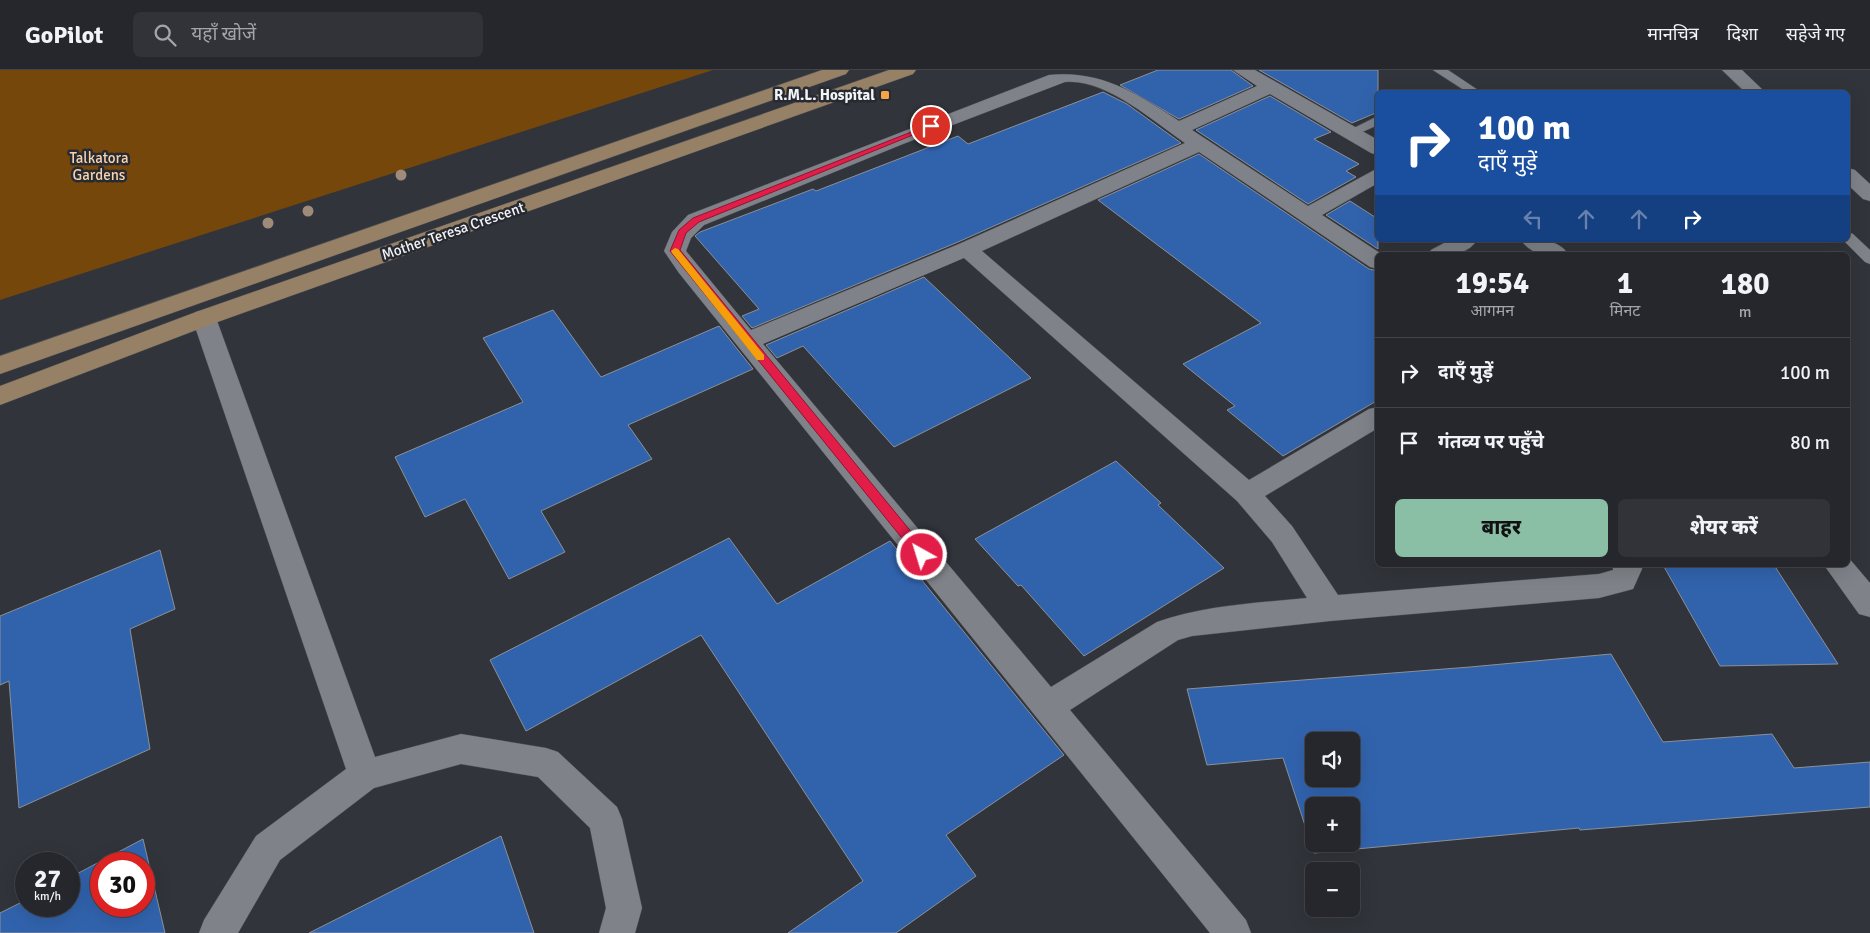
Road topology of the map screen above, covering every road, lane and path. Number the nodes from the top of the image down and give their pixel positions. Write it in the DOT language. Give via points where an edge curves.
graph roads {
  1 [pos="840,70"];
  2 [pos="908,70"];
  3 [pos="1242,70"];
  4 [pos="1439,70"];
  5 [pos="1731,70"];
  6 [pos="1271,87"];
  7 [pos="1472,90"];
  8 [pos="1754,90"];
  9 [pos="1375,122"];
  10 [pos="1351,134"];
  11 [pos="1189,137"];
  12 [pos="1375,147"];
  13 [pos="1375,176"];
  14 [pos="1850,176"];
  15 [pos="1870,195"];
  16 [pos="1307,215"];
  17 [pos="1850,240"];
  18 [pos="1462,242"];
  19 [pos="1535,242"];
  20 [pos="967,249"];
  21 [pos="1444,252"];
  22 [pos="1553,252"];
  23 [pos="1870,258"];
  24 [pos="1375,260"];
  25 [pos="204,318"];
  26 [pos="747,342"];
  27 [pos="0,365"];
  28 [pos="0,396"];
  29 [pos="1375,418"];
  30 [pos="1247,494"];
  31 [pos="1628,567"];
  32 [pos="1840,567"];
  33 [pos="1870,605"];
  34 [pos="1330,608"];
  35 [pos="1048,707"];
  36 [pos="365,775"];
  37 [pos="217,933"];
  38 [pos="617,933"];
  39 [pos="1233,933"];
  1 -- 27 [label="main road, Mother Teresa Crescent"];
  2 -- 25 [label="main road, Mother Teresa Crescent"];
  3 -- 6 [label="street"];
  4 -- 7 [label="lane"];
  5 -- 8 [label="street"];
  6 -- 10 [label="street"];
  6 -- 11 [label="street"];
  9 -- 10 [label="lane"];
  10 -- 12 [label="street"];
  11 -- 16 [label="street"];
  11 -- 20 [label="street"];
  11 -- 26 [label="street" via="1117,89 1094,78 1069,76 896,140 696,220 682,232 675,251"];
  13 -- 16 [label="street"];
  14 -- 15 [label="street"];
  16 -- 24 [label="street"];
  17 -- 23 [label="lane"];
  18 -- 21 [label="street"];
  19 -- 22 [label="street"];
  20 -- 26 [label="street"];
  20 -- 30 [label="street"];
  25 -- 28 [label="main road, Mother Teresa Crescent"];
  25 -- 36 [label="street"];
  26 -- 35 [label="street"];
  29 -- 30 [label="street"];
  30 -- 34 [label="street" via="1282,534"];
  31 -- 34 [label="street" via="1623,580 1599,586"];
  32 -- 33 [label="street"];
  34 -- 35 [label="street" via="1192,623 1168,631"];
  35 -- 39 [label="street"];
  36 -- 37 [label="street" via="268,848"];
  36 -- 38 [label="street" via="461,749 546,763 605,819 624,908"];
}
